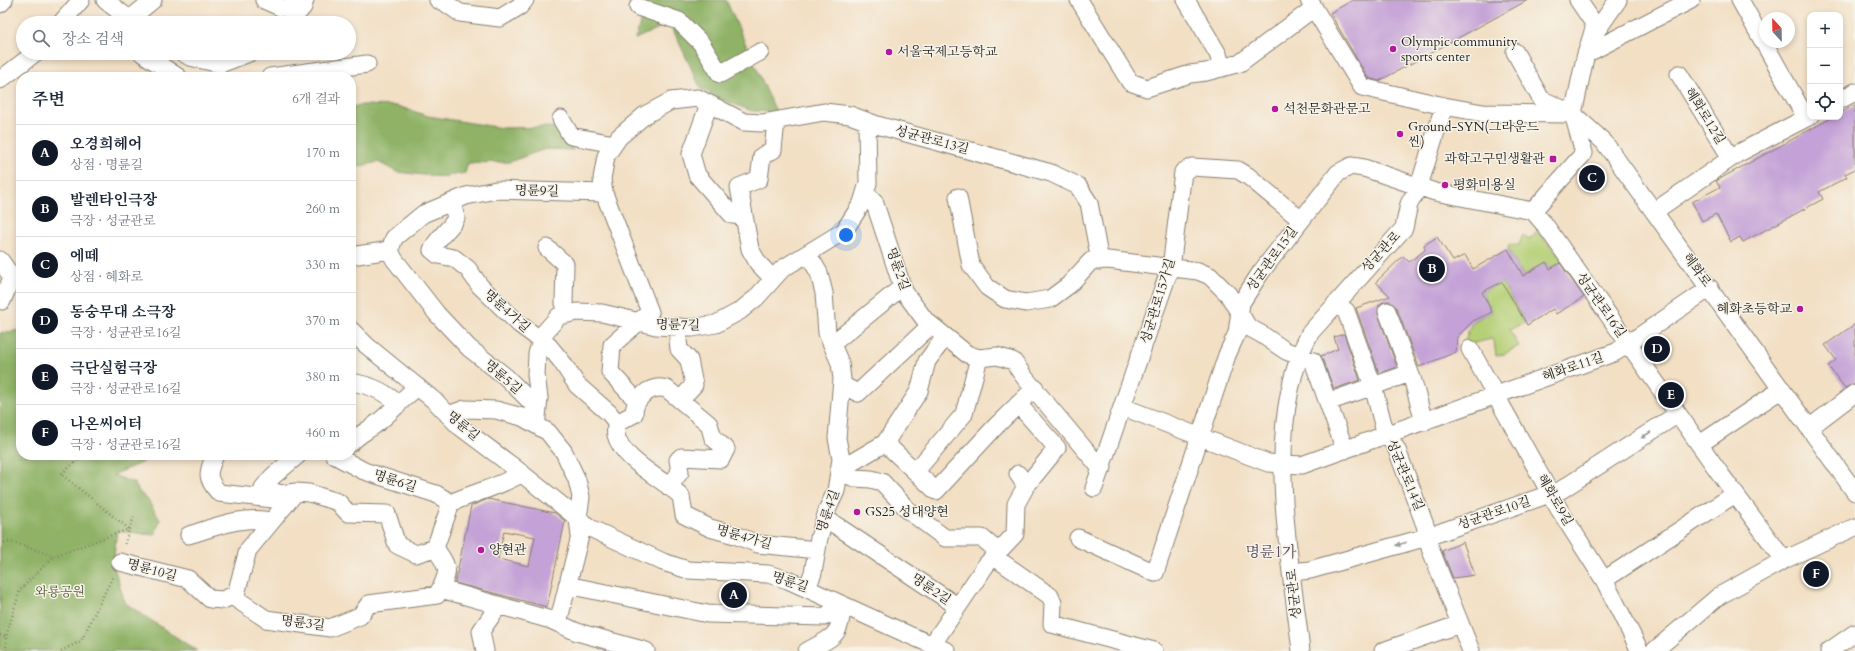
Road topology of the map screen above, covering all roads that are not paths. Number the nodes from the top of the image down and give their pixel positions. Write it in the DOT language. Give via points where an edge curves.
graph roads {
  1 [pos="4,0"];
  2 [pos="81,0"];
  3 [pos="105,0"];
  4 [pos="153,0"];
  5 [pos="264,0"];
  6 [pos="438,0"];
  7 [pos="524,0"];
  8 [pos="1079,0"];
  9 [pos="1186,0"];
  10 [pos="1578,0"];
  11 [pos="1618,0"];
  12 [pos="1691,0"];
  13 [pos="1740,0"];
  14 [pos="304,3"];
  15 [pos="0,4"];
  16 [pos="1312,4"];
  17 [pos="638,7"];
  18 [pos="67,16"];
  19 [pos="126,16"];
  20 [pos="137,16"];
  21 [pos="294,16"];
  22 [pos="1588,46"];
  23 [pos="760,52"];
  24 [pos="1515,52"];
  25 [pos="26,60"];
  26 [pos="152,60"];
  27 [pos="203,60"];
  28 [pos="231,60"];
  29 [pos="367,64"];
  30 [pos="1222,68"];
  31 [pos="170,72"];
  32 [pos="307,72"];
  33 [pos="1679,74"];
  34 [pos="0,80"];
  35 [pos="1855,92"];
  36 [pos="1843,98"];
  37 [pos="709,104"];
  38 [pos="1444,106"];
  39 [pos="1573,114"];
  40 [pos="1807,115"];
  41 [pos="561,118"];
  42 [pos="1807,118"];
  43 [pos="776,121"];
  44 [pos="867,122"];
  45 [pos="614,144"];
  46 [pos="1731,158"];
  47 [pos="1419,186"];
  48 [pos="604,193"];
  49 [pos="865,193"];
  50 [pos="958,197"];
  51 [pos="452,202"];
  52 [pos="1533,211"];
  53 [pos="1654,211"];
  54 [pos="744,216"];
  55 [pos="1301,220"];
  56 [pos="547,248"];
  57 [pos="390,250"];
  58 [pos="808,254"];
  59 [pos="356,255"];
  60 [pos="0,260"];
  61 [pos="1100,261"];
  62 [pos="1171,268"];
  63 [pos="773,279"];
  64 [pos="902,287"];
  65 [pos="1710,288"];
  66 [pos="13,295"];
  67 [pos="1335,304"];
  68 [pos="1387,311"];
  69 [pos="1239,312"];
  70 [pos="568,314"];
  71 [pos="639,322"];
  72 [pos="931,325"];
  73 [pos="680,327"];
  74 [pos="356,335"];
  75 [pos="946,337"];
  76 [pos="541,341"];
  77 [pos="832,344"];
  78 [pos="1628,344"];
  79 [pos="1470,349"];
  80 [pos="1300,356"];
  81 [pos="979,358"];
  82 [pos="1410,373"];
  83 [pos="356,383"];
  84 [pos="842,385"];
  85 [pos="1373,386"];
  86 [pos="418,387"];
  87 [pos="1035,388"];
  88 [pos="1782,389"];
  89 [pos="1855,393"];
  90 [pos="1496,395"];
  91 [pos="680,400"];
  92 [pos="638,401"];
  93 [pos="1328,402"];
  94 [pos="1018,404"];
  95 [pos="398,405"];
  96 [pos="1123,407"];
  97 [pos="1678,414"];
  98 [pos="448,415"];
  99 [pos="537,421"];
  100 [pos="1424,422"];
  101 [pos="616,423"];
  102 [pos="1810,428"];
  103 [pos="1388,434"];
  104 [pos="356,437"];
  105 [pos="1200,437"];
  106 [pos="885,443"];
  107 [pos="1700,444"];
  108 [pos="1345,450"];
  109 [pos="213,460"];
  110 [pos="292,460"];
  111 [pos="345,460"];
  112 [pos="1283,465"];
  113 [pos="1103,467"];
  114 [pos="839,470"];
  115 [pos="916,471"];
  116 [pos="522,473"];
  117 [pos="669,486"];
  118 [pos="1094,488"];
  119 [pos="296,492"];
  120 [pos="1855,492"];
  121 [pos="1551,494"];
  122 [pos="1735,494"];
  123 [pos="451,503"];
  124 [pos="578,518"];
  125 [pos="825,518"];
  126 [pos="271,521"];
  127 [pos="1855,527"];
  128 [pos="188,535"];
  129 [pos="1427,537"];
  130 [pos="1078,538"];
  131 [pos="434,548"];
  132 [pos="817,550"];
  133 [pos="996,554"];
  134 [pos="1784,560"];
  135 [pos="120,562"];
  136 [pos="1292,572"];
  137 [pos="1604,580"];
  138 [pos="567,585"];
  139 [pos="807,588"];
  140 [pos="440,589"];
  141 [pos="232,596"];
  142 [pos="499,605"];
  143 [pos="842,605"];
  144 [pos="957,606"];
  145 [pos="558,623"];
  146 [pos="1460,624"];
  147 [pos="1855,632"];
  148 [pos="1105,644"];
  149 [pos="940,648"];
  150 [pos="485,651"];
  151 [pos="646,651"];
  152 [pos="807,651"];
  153 [pos="1154,651"];
  154 [pos="1301,651"];
  155 [pos="1383,651"];
  156 [pos="1471,651"];
  157 [pos="1640,651"];
  158 [pos="1654,651"];
  159 [pos="1829,651"];
  1 -- 15 [label="street"];
  2 -- 18 [label="street"];
  3 -- 19 [label="street"];
  4 -- 20 [label="street"];
  5 -- 14 [label="street" via="282,8"];
  6 -- 7 [label="street" via="460,13 500,18 520,6"];
  8 -- 30 [label="street" via="1130,82 1147,88 1190,74"];
  9 -- 30 [label="street" via="1218,54"];
  10 -- 22 [label="street" via="1595,25"];
  11 -- 22 [label="street"];
  12 -- 22 [label="street"];
  13 -- 40 [label="street, 혜화로12길"];
  14 -- 21 [label="street"];
  16 -- 30 [label="street" via="1240,63"];
  16 -- 38 [label="street" via="1362,87"];
  17 -- 23 [label="street" via="679,21 701,43 720,74"];
  22 -- 39 [label="street"];
  24 -- 39 [label="street, 혜화로" via="1541,99"];
  25 -- 34 [label="street"];
  26 -- 31 [label="street"];
  27 -- 28 [label="street" via="220,64"];
  29 -- 32 [label="street"];
  33 -- 46 [label="street, 혜화로12길"];
  35 -- 36 [label="street"];
  37 -- 43 [label="street, 성균관로13길" via="744,122"];
  37 -- 45 [label="street, 성균관로13길" via="698,98 671,101 645,115"];
  37 -- 54 [label="street" via="691,154 697,175 732,215"];
  38 -- 39 [label="street" via="1483,113"];
  38 -- 47 [label="street, 성균관로"];
  39 -- 52 [label="street" via="1584,153"];
  39 -- 53 [label="street, 혜화로" via="1604,142"];
  41 -- 45 [label="street" via="571,136"];
  42 -- 46 [label="street, 혜화로12길"];
  43 -- 44 [label="street, 성균관로13길" via="824,112 850,115"];
  43 -- 54 [label="street" via="773,150 762,156 759,179 739,187"];
  44 -- 49 [label="street, 명륜7길" via="868,183"];
  44 -- 61 [label="street, 성균관로13길" via="1051,173 1078,186 1089,204"];
  45 -- 48 [label="street, 성균관로13길" via="606,156 602,179"];
  46 -- 53 [label="street, 혜화로12길"];
  47 -- 52 [label="street" via="1435,192"];
  47 -- 55 [label="street, 성균관로15길" via="1351,166 1338,173"];
  47 -- 67 [label="street, 성균관로" via="1409,204 1404,228"];
  48 -- 51 [label="street, 명륜9길" via="496,190 466,196"];
  48 -- 71 [label="street" via="650,312"];
  49 -- 58 [label="street, 명륜7길" via="862,204 844,231"];
  49 -- 64 [label="street, 명륜2길" via="874,201"];
  50 -- 61 [label="street" via="971,265 987,287 1005,299 1026,303 1050,299 1069,285 1091,261"];
  51 -- 57 [label="street, 명륜9길" via="423,214 394,238"];
  51 -- 76 [label="street, 명륜4가길" via="456,218 432,250 438,255 454,258 468,269 480,286 519,324"];
  52 -- 78 [label="street, 성균관로16길" via="1546,225"];
  53 -- 65 [label="street, 혜화로"];
  54 -- 63 [label="street" via="750,249 758,264"];
  55 -- 62 [label="street, 성균관로15가길" via="1238,170 1192,167 1183,172"];
  55 -- 69 [label="street, 성균관로15길" via="1261,272 1241,303"];
  56 -- 70 [label="street" via="564,264 564,303"];
  57 -- 59 [label="street"];
  57 -- 99 [label="street, 명륜5길" via="394,259 437,314 469,348 506,377 532,403"];
  58 -- 63 [label="street, 명륜7길" via="782,270"];
  58 -- 77 [label="street, 명륜4길" via="819,273 824,293 827,333"];
  60 -- 66 [label="street" via="12,277"];
  61 -- 62 [label="street"];
  62 -- 69 [label="street" via="1198,271 1210,276 1228,294"];
  62 -- 96 [label="street, 성균관로15가길"];
  63 -- 73 [label="street, 명륜7길" via="740,311 716,324"];
  64 -- 72 [label="street, 명륜2길"];
  64 -- 77 [label="street"];
  65 -- 78 [label="street, 혜화로11길"];
  65 -- 88 [label="street, 혜화로"];
  67 -- 80 [label="street, 성균관로" via="1310,333"];
  67 -- 85 [label="street, 성균관로14길" via="1346,311"];
  68 -- 82 [label="street"];
  69 -- 80 [label="street" via="1248,327 1286,352"];
  69 -- 105 [label="street, 성균관로15길" via="1237,332"];
  70 -- 71 [label="street, 명륜7길" via="602,313"];
  70 -- 76 [label="street, 명륜7길" via="559,316 543,334"];
  71 -- 73 [label="street, 명륜7길"];
  71 -- 92 [label="street" via="612,344 609,365 610,372"];
  72 -- 75 [label="street, 명륜2길"];
  72 -- 84 [label="street" via="858,393"];
  73 -- 91 [label="street" via="679,349 689,360 694,385"];
  74 -- 86 [label="street, 명륜길"];
  75 -- 81 [label="street, 명륜2길" via="967,354"];
  75 -- 106 [label="street" via="927,361 919,391"];
  76 -- 99 [label="street, 명륜7길" via="537,354"];
  76 -- 101 [label="street, 명륜4가길" via="549,346 577,385 609,413"];
  77 -- 84 [label="street, 명륜4길" via="840,363"];
  78 -- 90 [label="street, 혜화로11길" via="1616,352"];
  78 -- 97 [label="street, 성균관로16길"];
  79 -- 90 [label="street, 혜화로9길"];
  80 -- 93 [label="street" via="1313,361"];
  80 -- 112 [label="street, 성균관로" via="1285,413"];
  81 -- 87 [label="street, 명륜2길" via="997,356 1013,362"];
  81 -- 115 [label="street" via="964,414"];
  82 -- 85 [label="street"];
  82 -- 100 [label="street"];
  83 -- 95 [label="street" via="390,396"];
  84 -- 114 [label="street, 명륜4길" via="837,438"];
  85 -- 93 [label="street"];
  85 -- 103 [label="street, 성균관로14길" via="1384,428"];
  86 -- 95 [label="street"];
  86 -- 98 [label="street, 명륜길"];
  87 -- 94 [label="street"];
  87 -- 113 [label="street, 명륜2길" via="1097,464"];
  88 -- 102 [label="street, 혜화로"];
  88 -- 107 [label="street"];
  89 -- 102 [label="street"];
  90 -- 100 [label="street, 혜화로11길"];
  90 -- 121 [label="street, 혜화로9길"];
  91 -- 92 [label="street" via="667,389 660,387 650,390"];
  91 -- 117 [label="street" via="709,424 713,438 726,449 721,458 681,457 678,460 680,472"];
  92 -- 101 [label="street" via="634,406 634,414"];
  93 -- 108 [label="street"];
  94 -- 115 [label="street" via="936,490"];
  94 -- 133 [label="street, 명륜2길" via="1057,448 1022,480 1016,504 1015,534"];
  95 -- 104 [label="street"];
  96 -- 105 [label="street"];
  96 -- 113 [label="street, 성균관로15가길"];
  97 -- 107 [label="street, 성균관로16길"];
  97 -- 121 [label="street, 성균관로10길, one-way"];
  98 -- 99 [label="street" via="465,409 496,410"];
  98 -- 116 [label="street, 명륜길"];
  99 -- 124 [label="street, 명륜5길" via="564,452 577,480 581,497"];
  100 -- 103 [label="street, 혜화로11길"];
  101 -- 117 [label="street, 명륜4가길" via="615,434 622,449 654,477"];
  102 -- 120 [label="street, 혜화로"];
  103 -- 108 [label="street, 혜화로11길"];
  103 -- 129 [label="street, 성균관로14길" via="1399,456 1425,525"];
  105 -- 112 [label="street" via="1268,463"];
  105 -- 130 [label="street, 성균관로15길" via="1155,573"];
  106 -- 114 [label="street"];
  106 -- 115 [label="street"];
  107 -- 122 [label="street, 성균관로16길"];
  108 -- 112 [label="street, 혜화로11길" via="1302,465"];
  109 -- 119 [label="street" via="208,474 211,484 219,493 273,499"];
  110 -- 119 [label="street" via="263,488 281,494"];
  111 -- 123 [label="street, 명륜6길" via="364,471 436,494"];
  112 -- 136 [label="street, 성균관로"];
  113 -- 118 [label="street, 성균관로15가길"];
  114 -- 125 [label="street, 명륜4길" via="836,491"];
  114 -- 133 [label="street" via="854,478 882,482 909,511 945,538 982,538 994,548"];
  116 -- 123 [label="street" via="507,482"];
  116 -- 124 [label="street, 명륜길"];
  117 -- 132 [label="street, 명륜4가길" via="682,496 684,515 710,528 758,544"];
  119 -- 126 [label="street"];
  119 -- 131 [label="street" via="338,502 348,513 387,514 397,546 416,554"];
  121 -- 129 [label="street, 성균관로10길"];
  121 -- 137 [label="street, 혜화로9길"];
  122 -- 134 [label="street, 성균관로16길"];
  122 -- 137 [label="street"];
  123 -- 131 [label="street"];
  124 -- 138 [label="street" via="580,536"];
  124 -- 139 [label="street, 명륜길" via="590,528 663,562 688,570 768,574"];
  125 -- 132 [label="street, 명륜4길"];
  125 -- 144 [label="street, 명륜2길"];
  126 -- 128 [label="street" via="257,518"];
  126 -- 141 [label="street" via="248,550 236,594"];
  127 -- 134 [label="street"];
  129 -- 136 [label="street, 성균관로10길, one-way" via="1310,570"];
  129 -- 146 [label="street, 성균관로14길"];
  131 -- 140 [label="street" via="446,564 447,576"];
  132 -- 139 [label="street, 명륜4길" via="814,573"];
  133 -- 144 [label="street, 명륜2길"];
  133 -- 148 [label="street" via="1000,561 1050,596 1053,603 1052,624"];
  134 -- 158 [label="street" via="1719,596"];
  135 -- 141 [label="street, 명륜10길" via="188,580 210,599 223,600"];
  136 -- 154 [label="street, 성균관로"];
  137 -- 157 [label="street, 혜화로9길"];
  138 -- 143 [label="street" via="708,614 824,617"];
  138 -- 145 [label="street"];
  139 -- 143 [label="street, 명륜길"];
  140 -- 141 [label="street, 명륜3길" via="437,595 369,604 360,616 330,628 266,619"];
  140 -- 142 [label="street"];
  142 -- 145 [label="street"];
  142 -- 150 [label="street" via="481,631"];
  143 -- 149 [label="street, 명륜길"];
  143 -- 152 [label="street" via="842,619 835,636"];
  144 -- 149 [label="street, 명륜2길"];
  145 -- 151 [label="street" via="577,632"];
  146 -- 155 [label="street"];
  146 -- 156 [label="street, 성균관로14길"];
  147 -- 159 [label="street"];
  148 -- 153 [label="street"];
}
